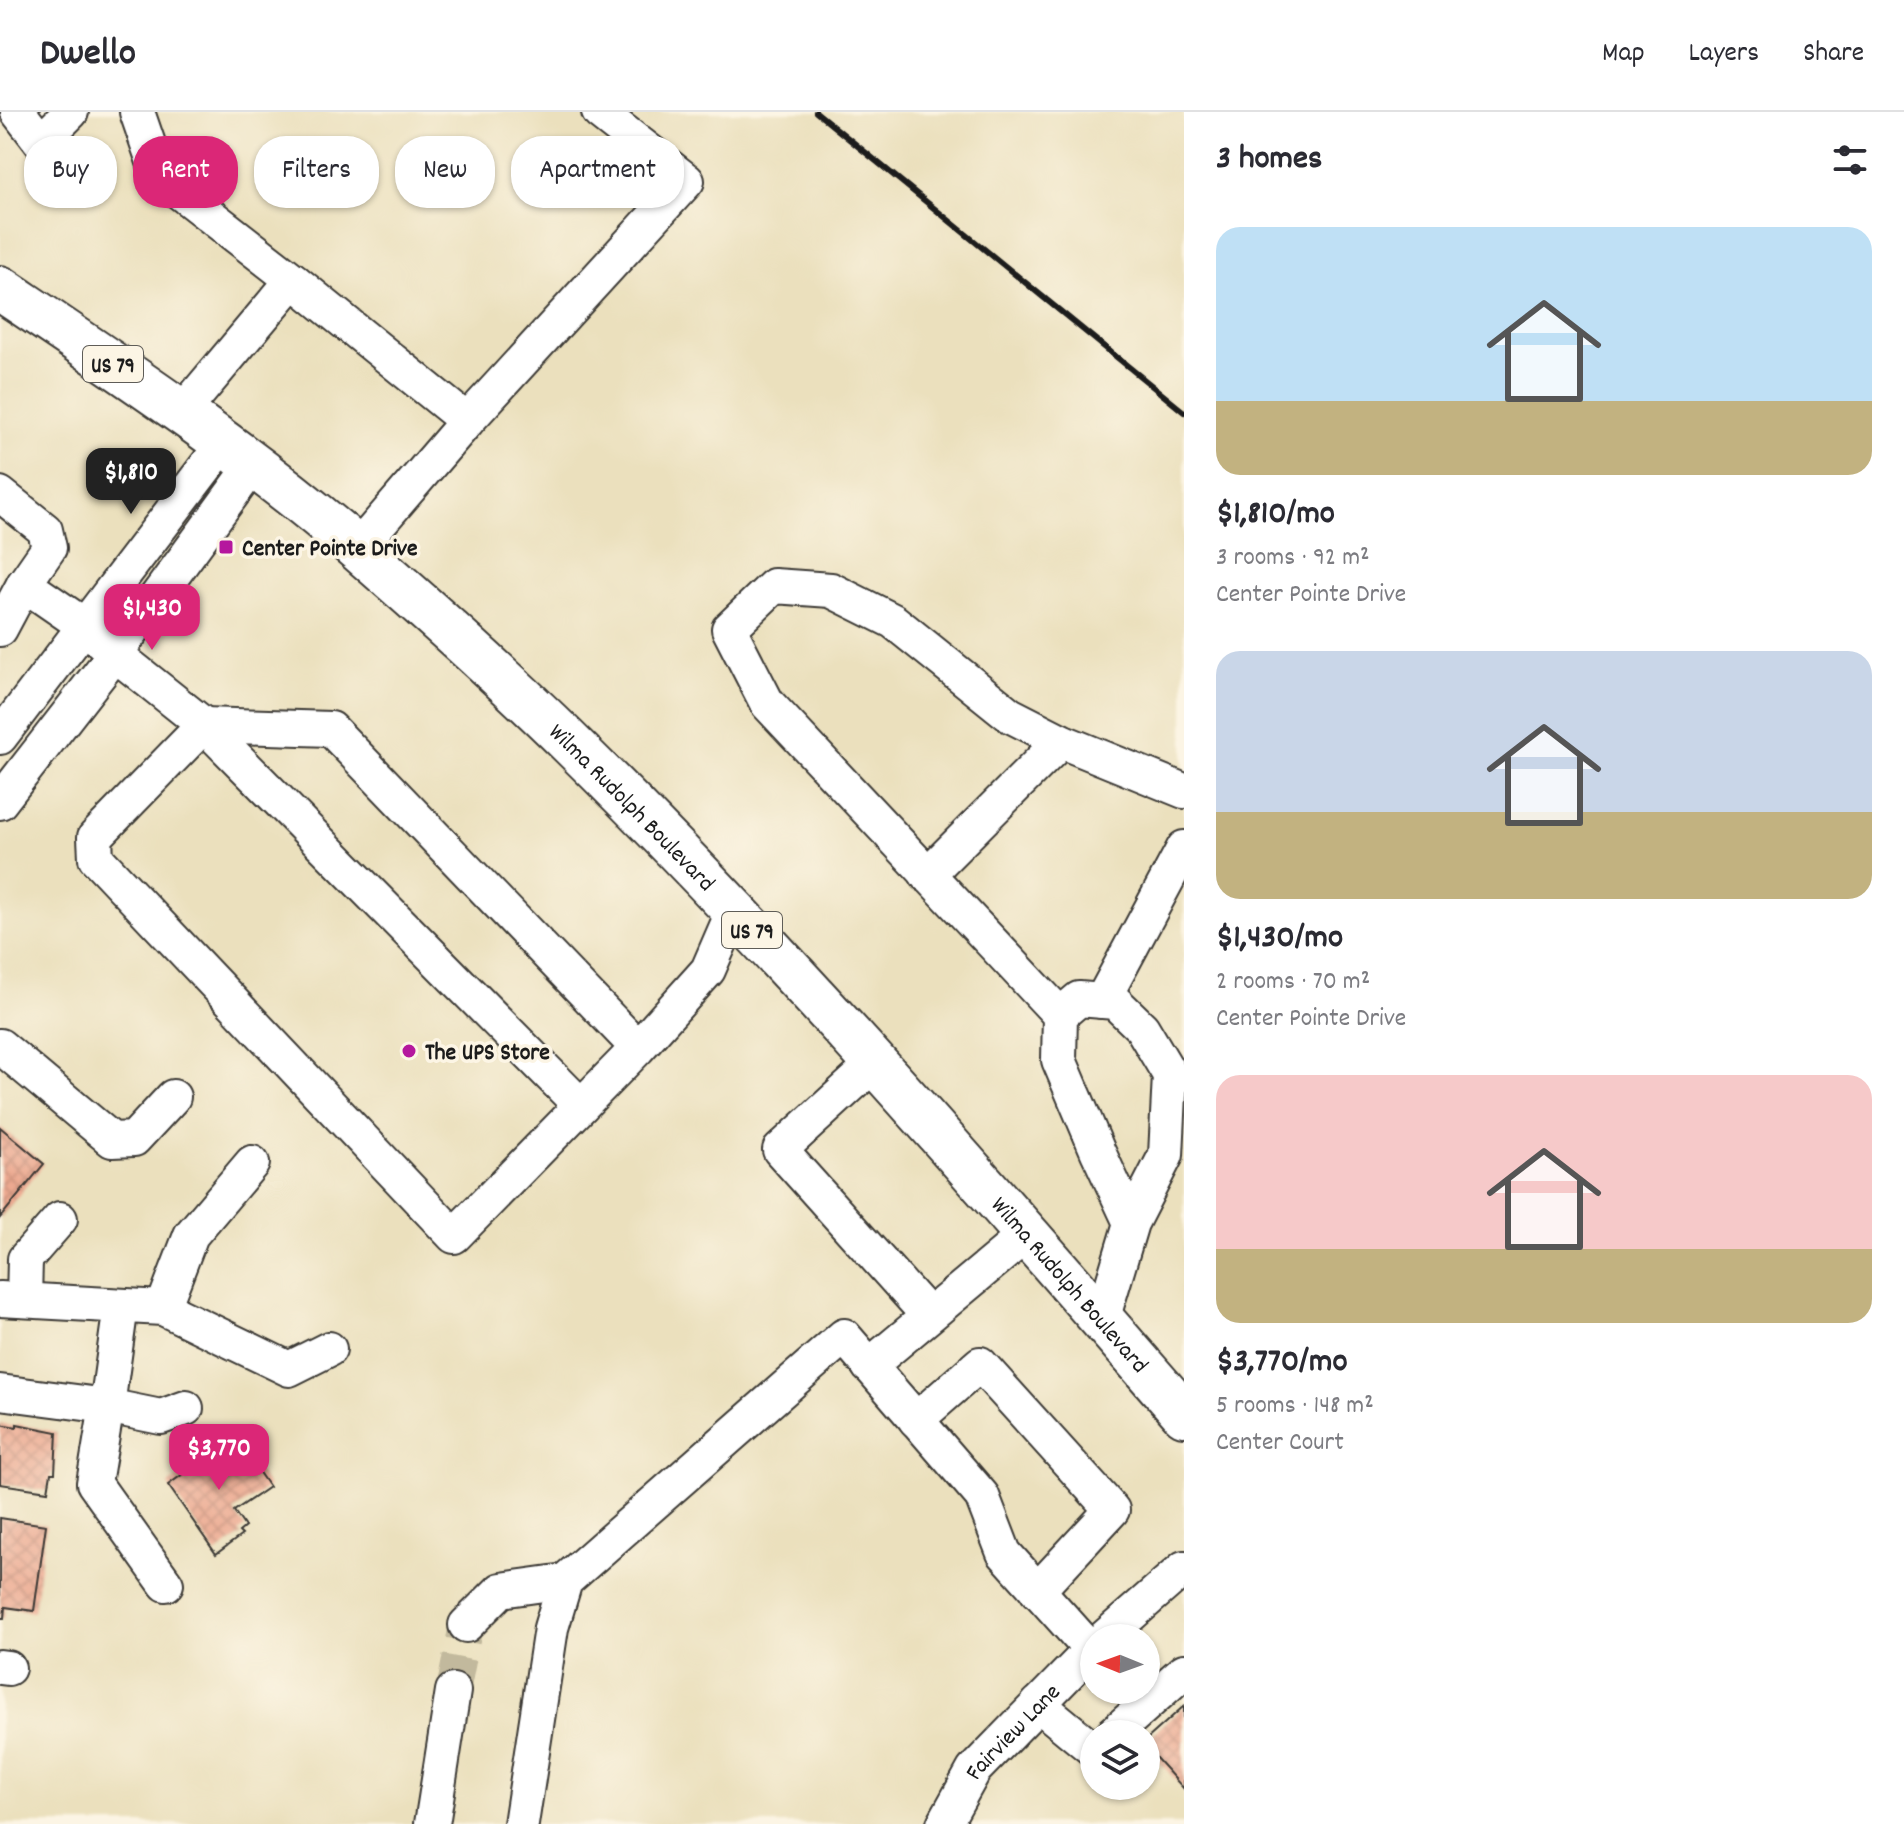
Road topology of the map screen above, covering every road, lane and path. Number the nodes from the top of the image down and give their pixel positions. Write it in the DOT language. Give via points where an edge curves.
graph roads {
  1 [pos="18,112"];
  2 [pos="71,112"];
  3 [pos="137,112"];
  4 [pos="599,112"];
  5 [pos="293,280"];
  6 [pos="0,288"];
  7 [pos="183,411"];
  8 [pos="467,421"];
  9 [pos="239,454"];
  10 [pos="0,494"];
  11 [pos="357,549"];
  12 [pos="24,584"];
  13 [pos="85,626"];
  14 [pos="0,629"];
  15 [pos="115,654"];
  16 [pos="204,725"];
  17 [pos="0,737"];
  18 [pos="1061,741"];
  19 [pos="1184,791"];
  20 [pos="0,802"];
  21 [pos="1184,848"];
  22 [pos="927,875"];
  23 [pos="734,910"];
  24 [pos="1102,1001"];
  25 [pos="1060,1015"];
  26 [pos="0,1046"];
  27 [pos="638,1048"];
  28 [pos="874,1064"];
  29 [pos="173,1097"];
  30 [pos="581,1106"];
  31 [pos="252,1163"];
  32 [pos="60,1219"];
  33 [pos="1131,1223"];
  34 [pos="1027,1234"];
  35 [pos="12,1300"];
  36 [pos="121,1306"];
  37 [pos="163,1308"];
  38 [pos="928,1315"];
  39 [pos="1102,1320"];
  40 [pos="329,1349"];
  41 [pos="869,1366"];
  42 [pos="0,1392"];
  43 [pos="1177,1393"];
  44 [pos="107,1406"];
  45 [pos="186,1408"];
  46 [pos="916,1420"];
  47 [pos="1184,1568"];
  48 [pos="565,1581"];
  49 [pos="166,1584"];
  50 [pos="1037,1591"];
  51 [pos="1120,1624"];
  52 [pos="466,1625"];
  53 [pos="1080,1630"];
  54 [pos="1080,1661"];
  55 [pos="1184,1671"];
  56 [pos="453,1691"];
  57 [pos="1038,1704"];
  58 [pos="1129,1720"];
  59 [pos="1080,1738"];
  60 [pos="432,1824"];
  61 [pos="521,1824"];
  62 [pos="944,1824"];
  1 -- 2 [label="street" via="41,142"];
  3 -- 5 [label="street" via="159,176"];
  4 -- 8 [label="street" via="687,181"];
  5 -- 7 [label="street"];
  5 -- 8 [label="street"];
  6 -- 7 [label="highway, Wilma Rudolph Boulevard / US 79"];
  7 -- 9 [label="highway, Wilma Rudolph Boulevard / US 79"];
  8 -- 11 [label="street"];
  9 -- 11 [label="highway, Wilma Rudolph Boulevard / US 79"];
  9 -- 13 [label="street"];
  9 -- 15 [label="street"];
  10 -- 12 [label="street" via="45,530 49,548"];
  11 -- 23 [label="highway, Wilma Rudolph Boulevard / US 79" via="571,743"];
  12 -- 13 [label="street"];
  12 -- 14 [label="street"];
  13 -- 15 [label="street"];
  13 -- 17 [label="street"];
  15 -- 16 [label="street"];
  15 -- 20 [label="street"];
  16 -- 27 [label="street" via="331,729"];
  16 -- 30 [label="street"];
  16 -- 30 [label="street" via="95,837 96,858 454,1236"];
  18 -- 19 [label="street"];
  18 -- 22 [label="street"];
  18 -- 22 [label="street" via="1010,715 893,621 831,590 774,586 729,629 767,703"];
  21 -- 24 [label="street"];
  22 -- 25 [label="street"];
  23 -- 27 [label="street" via="708,970"];
  23 -- 28 [label="highway, Wilma Rudolph Boulevard / US 79"];
  24 -- 25 [label="street" via="1079,999"];
  24 -- 33 [label="street" via="1115,1002 1142,1028 1170,1075 1166,1155"];
  25 -- 33 [label="street" via="1059,1060"];
  26 -- 29 [label="street" via="112,1140 134,1139"];
  27 -- 30 [label="street"];
  28 -- 34 [label="highway, Wilma Rudolph Boulevard / US 79"];
  28 -- 38 [label="street" via="780,1150"];
  31 -- 37 [label="street" via="191,1235"];
  32 -- 35 [label="street" via="25,1259"];
  33 -- 39 [label="street"];
  34 -- 38 [label="street"];
  34 -- 39 [label="highway, Wilma Rudolph Boulevard / US 79"];
  35 -- 36 [label="street"];
  36 -- 37 [label="street"];
  36 -- 44 [label="street"];
  37 -- 40 [label="street" via="289,1369"];
  38 -- 41 [label="street"];
  39 -- 43 [label="highway, Wilma Rudolph Boulevard / US 79"];
  41 -- 46 [label="street"];
  41 -- 48 [label="street" via="844,1336"];
  42 -- 44 [label="street"];
  44 -- 45 [label="street" via="161,1417"];
  44 -- 49 [label="street" via="94,1483"];
  46 -- 50 [label="street" via="982,1496 1004,1553"];
  46 -- 50 [label="street" via="980,1364 1112,1510"];
  47 -- 51 [label="street, Fairview Lane"];
  48 -- 52 [label="street" via="501,1590"];
  48 -- 61 [label="street" via="551,1628"];
  50 -- 53 [label="street"];
  54 -- 57 [label="street, Fairview Lane"];
  55 -- 58 [label="street"];
  56 -- 60 [label="street"];
  57 -- 59 [label="street"];
  57 -- 62 [label="street, Fairview Lane" via="974,1770"];
}
